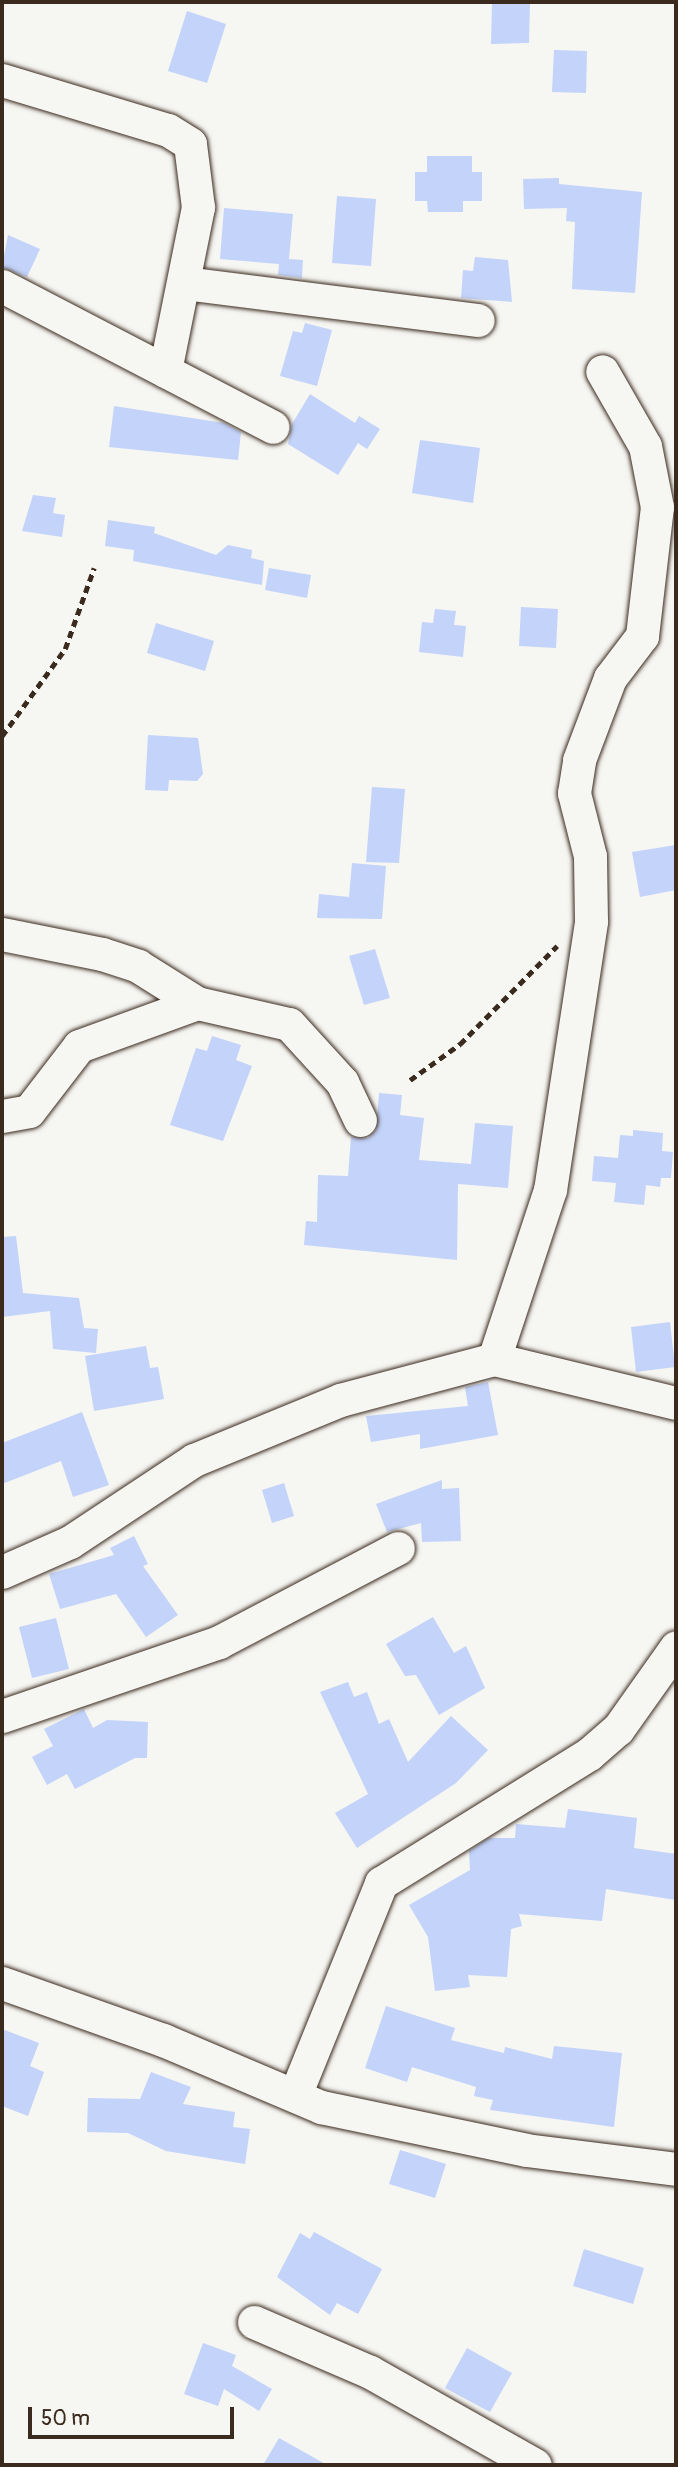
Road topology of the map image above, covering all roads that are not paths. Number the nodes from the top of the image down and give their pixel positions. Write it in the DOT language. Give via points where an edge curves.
graph roads {
  1 [pos="2,80"];
  2 [pos="184,283"];
  3 [pos="2,286"];
  4 [pos="478,320"];
  5 [pos="165,371"];
  6 [pos="602,371"];
  7 [pos="273,427"];
  8 [pos="2,934"];
  9 [pos="197,1003"];
  10 [pos="2,1116"];
  11 [pos="360,1119"];
  12 [pos="494,1359"];
  13 [pos="676,1404"];
  14 [pos="398,1548"];
  15 [pos="2,1572"];
  16 [pos="676,1647"];
  17 [pos="2,1716"];
  18 [pos="2,1983"];
  19 [pos="295,2095"];
  20 [pos="676,2169"];
  21 [pos="254,2322"];
  22 [pos="535,2465"];
  1 -- 2 [label="street" via="168,130 190,144 198,207"];
  2 -- 4 [label="street"];
  2 -- 5 [label="street"];
  3 -- 5 [label="street"];
  5 -- 7 [label="street"];
  6 -- 12 [label="street" via="645,446 657,507 642,636 610,678 579,761 574,793 590,856 591,921 550,1190"];
  8 -- 9 [label="street" via="138,965"];
  9 -- 10 [label="street" via="79,1046 29,1111"];
  9 -- 11 [label="street" via="289,1024 342,1082"];
  12 -- 13 [label="street"];
  12 -- 15 [label="street" via="340,1400 194,1460 82,1535"];
  14 -- 17 [label="street" via="219,1642"];
  16 -- 19 [label="street" via="618,1729 589,1754 381,1883"];
  18 -- 19 [label="street"];
  19 -- 20 [label="street" via="321,2107 526,2150"];
  21 -- 22 [label="street" via="370,2372"];
}
